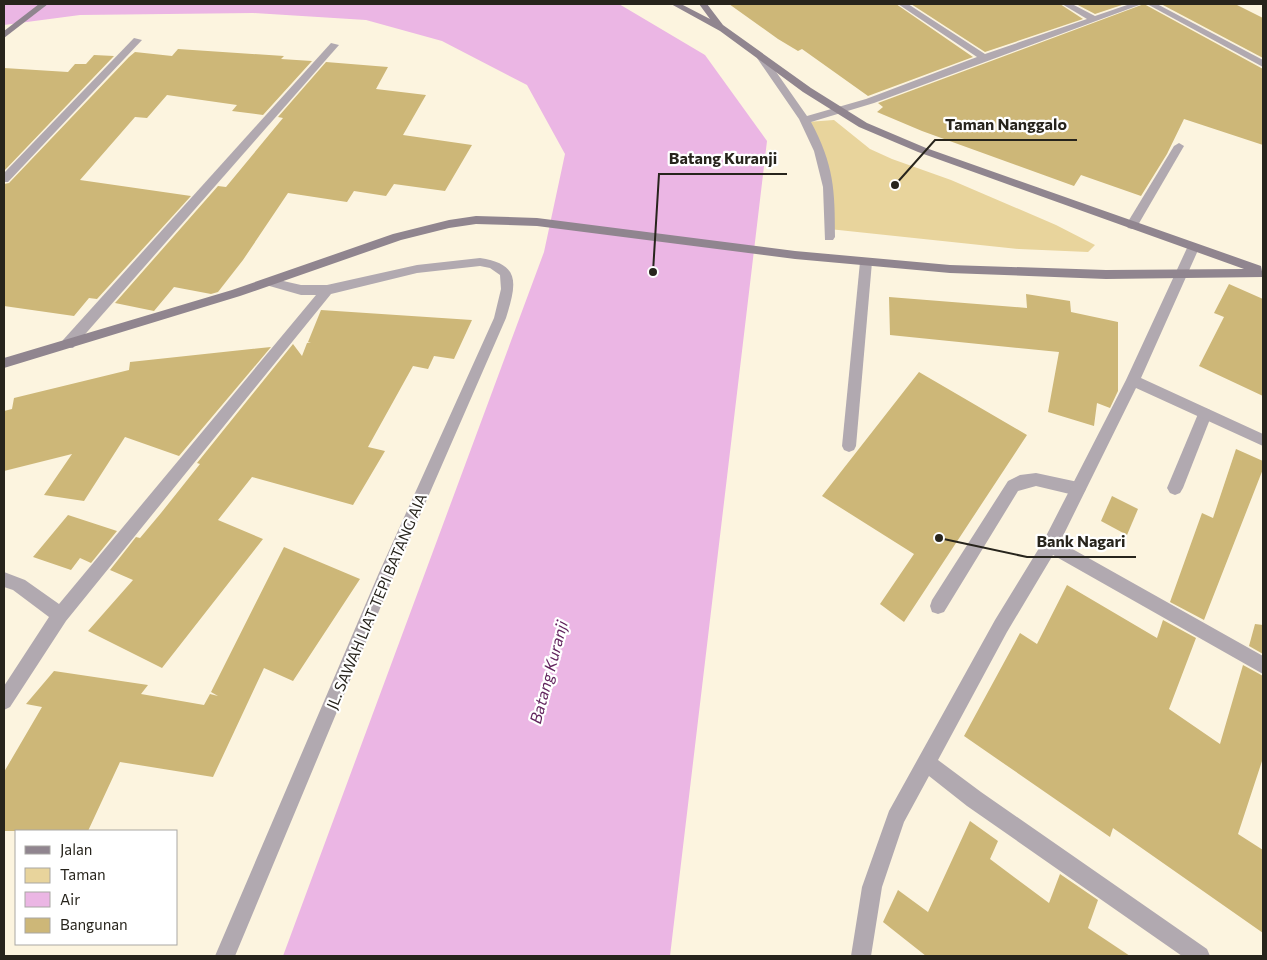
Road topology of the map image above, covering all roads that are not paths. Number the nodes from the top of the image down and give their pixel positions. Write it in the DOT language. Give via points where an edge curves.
graph roads {
  1 [pos="44,4"];
  2 [pos="674,4"];
  3 [pos="703,4"];
  4 [pos="902,4"];
  5 [pos="1066,4"];
  6 [pos="1138,4"];
  7 [pos="1151,4"];
  8 [pos="1094,19"];
  9 [pos="723,30"];
  10 [pos="4,35"];
  11 [pos="138,40"];
  12 [pos="334,45"];
  13 [pos="762,58"];
  14 [pos="984,58"];
  15 [pos="1263,64"];
  16 [pos="840,111"];
  17 [pos="806,120"];
  18 [pos="1179,146"];
  19 [pos="4,179"];
  20 [pos="1132,225"];
  21 [pos="829,237"];
  22 [pos="1193,248"];
  23 [pos="866,262"];
  24 [pos="1263,272"];
  25 [pos="1182,275"];
  26 [pos="270,282"];
  27 [pos="327,290"];
  28 [pos="68,344"];
  29 [pos="4,362"];
  30 [pos="1133,380"];
  31 [pos="1205,414"];
  32 [pos="1263,440"];
  33 [pos="849,446"];
  34 [pos="1175,488"];
  35 [pos="1078,489"];
  36 [pos="1050,544"];
  37 [pos="4,579"];
  38 [pos="938,606"];
  39 [pos="60,616"];
  40 [pos="1263,665"];
  41 [pos="4,701"];
  42 [pos="926,762"];
  43 [pos="225,956"];
  44 [pos="860,956"];
  45 [pos="1200,956"];
  1 -- 10 [label="main road"];
  2 -- 9 [label="main road"];
  3 -- 9 [label="main road"];
  4 -- 14 [label="street"];
  5 -- 8 [label="street"];
  6 -- 8 [label="street"];
  7 -- 15 [label="street"];
  8 -- 14 [label="street"];
  9 -- 13 [label="main road"];
  11 -- 19 [label="street"];
  12 -- 28 [label="street"];
  13 -- 16 [label="main road"];
  13 -- 17 [label="street"];
  14 -- 16 [label="street"];
  16 -- 17 [label="street"];
  16 -- 20 [label="main road" via="922,150"];
  17 -- 21 [label="street" via="820,150 828,182"];
  18 -- 20 [label="street"];
  20 -- 22 [label="main road"];
  22 -- 24 [label="main road"];
  22 -- 25 [label="street"];
  23 -- 25 [label="main road" via="950,269"];
  23 -- 26 [label="main road" via="537,222 475,220 391,239"];
  23 -- 33 [label="street"];
  24 -- 25 [label="main road"];
  25 -- 30 [label="street"];
  26 -- 27 [label="street" via="301,290"];
  26 -- 28 [label="main road"];
  27 -- 39 [label="street"];
  27 -- 43 [label="street, JL. SAWAH LIAT TEPI BATANG AIA" via="417,269 480,262 495,264 508,274 509,284 500,318 386,575"];
  28 -- 29 [label="main road"];
  30 -- 31 [label="street"];
  30 -- 35 [label="street"];
  31 -- 32 [label="street"];
  31 -- 34 [label="street"];
  35 -- 36 [label="street"];
  35 -- 38 [label="street" via="1040,480 1026,480 1013,486"];
  36 -- 40 [label="street"];
  36 -- 42 [label="street"];
  37 -- 39 [label="street" via="19,585"];
  39 -- 41 [label="street"];
  42 -- 44 [label="street" via="896,818 872,887"];
  42 -- 45 [label="street"];
}
